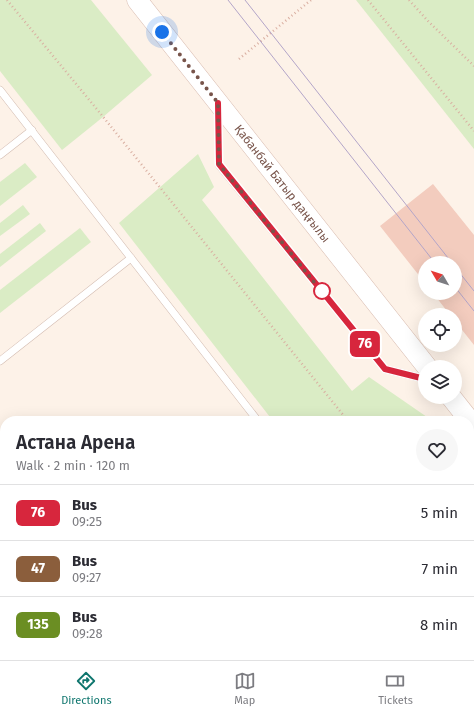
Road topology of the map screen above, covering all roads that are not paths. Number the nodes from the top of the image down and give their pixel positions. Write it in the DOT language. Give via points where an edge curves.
graph roads {
  1 [pos="137,0"];
  2 [pos="0,90"];
  3 [pos="218,103"];
  4 [pos="32,130"];
  5 [pos="0,155"];
  6 [pos="130,258"];
  7 [pos="421,360"];
  8 [pos="0,361"];
  9 [pos="418,377"];
  10 [pos="456,404"];
  11 [pos="254,416"];
  12 [pos="465,416"];
  1 -- 3 [label="main road, Қабанбай Батыр даңғылы"];
  2 -- 4 [label="lane"];
  3 -- 7 [label="main road, Қабанбай Батыр даңғылы"];
  3 -- 9 [label="lane" via="219,164 385,369"];
  4 -- 5 [label="lane"];
  4 -- 6 [label="lane"];
  6 -- 8 [label="lane"];
  6 -- 11 [label="lane"];
  10 -- 12 [label="main road"];
}
